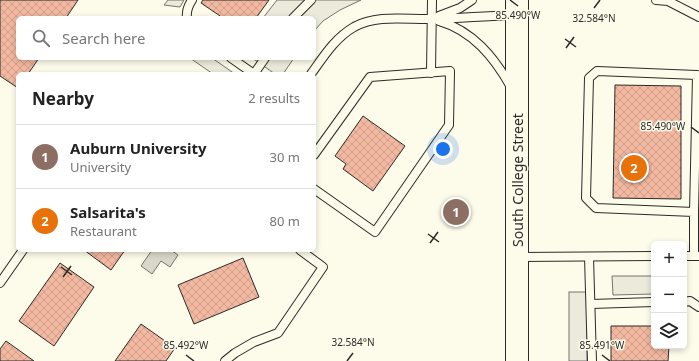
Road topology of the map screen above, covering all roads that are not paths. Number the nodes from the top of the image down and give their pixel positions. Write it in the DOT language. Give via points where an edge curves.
graph roads {
  1 [pos="192,0"];
  2 [pos="311,0"];
  3 [pos="432,0"];
  4 [pos="472,0"];
  5 [pos="656,0"];
  6 [pos="517,7"];
  7 [pos="187,16"];
  8 [pos="295,16"];
  9 [pos="699,17"];
  10 [pos="431,19"];
  11 [pos="234,60"];
  12 [pos="264,60"];
  13 [pos="251,72"];
  14 [pos="255,72"];
  15 [pos="312,72"];
  16 [pos="432,73"];
  17 [pos="698,74"];
  18 [pos="517,96"];
  19 [pos="316,152"];
  20 [pos="316,190"];
  21 [pos="694,212"];
  22 [pos="22,252"];
  23 [pos="303,252"];
  24 [pos="651,256"];
  25 [pos="697,256"];
  26 [pos="518,257"];
  27 [pos="589,257"];
  28 [pos="0,283"];
  29 [pos="651,302"];
  30 [pos="687,302"];
  31 [pos="591,304"];
  32 [pos="699,307"];
  33 [pos="225,361"];
  34 [pos="517,361"];
  35 [pos="592,361"];
  1 -- 7 [label="lane" via="188,5"];
  2 -- 8 [label="lane"];
  3 -- 10 [label="lane"];
  4 -- 10 [label="lane" via="460,8"];
  5 -- 9 [label="lane" via="668,1"];
  6 -- 10 [label="lane"];
  6 -- 18 [label="main road, South College Street"];
  10 -- 15 [label="lane" via="386,19 363,23 333,44"];
  10 -- 16 [label="lane"];
  10 -- 18 [label="lane" via="451,24 483,47 496,62"];
  11 -- 13 [label="lane"];
  12 -- 14 [label="lane"];
  16 -- 19 [label="lane" via="370,77"];
  16 -- 20 [label="lane" via="450,71 449,125 374,232"];
  17 -- 21 [label="lane"];
  17 -- 21 [label="lane" via="597,71 589,78 586,198 596,208"];
  18 -- 26 [label="main road, South College Street"];
  21 -- 25 [label="lane"];
  22 -- 28 [label="lane"];
  23 -- 33 [label="lane" via="323,266 278,333 254,342"];
  24 -- 27 [label="lane"];
  26 -- 27 [label="lane"];
  26 -- 34 [label="main road, South College Street"];
  27 -- 31 [label="lane"];
  29 -- 31 [label="lane"];
  30 -- 32 [label="lane"];
  31 -- 35 [label="lane"];
}
